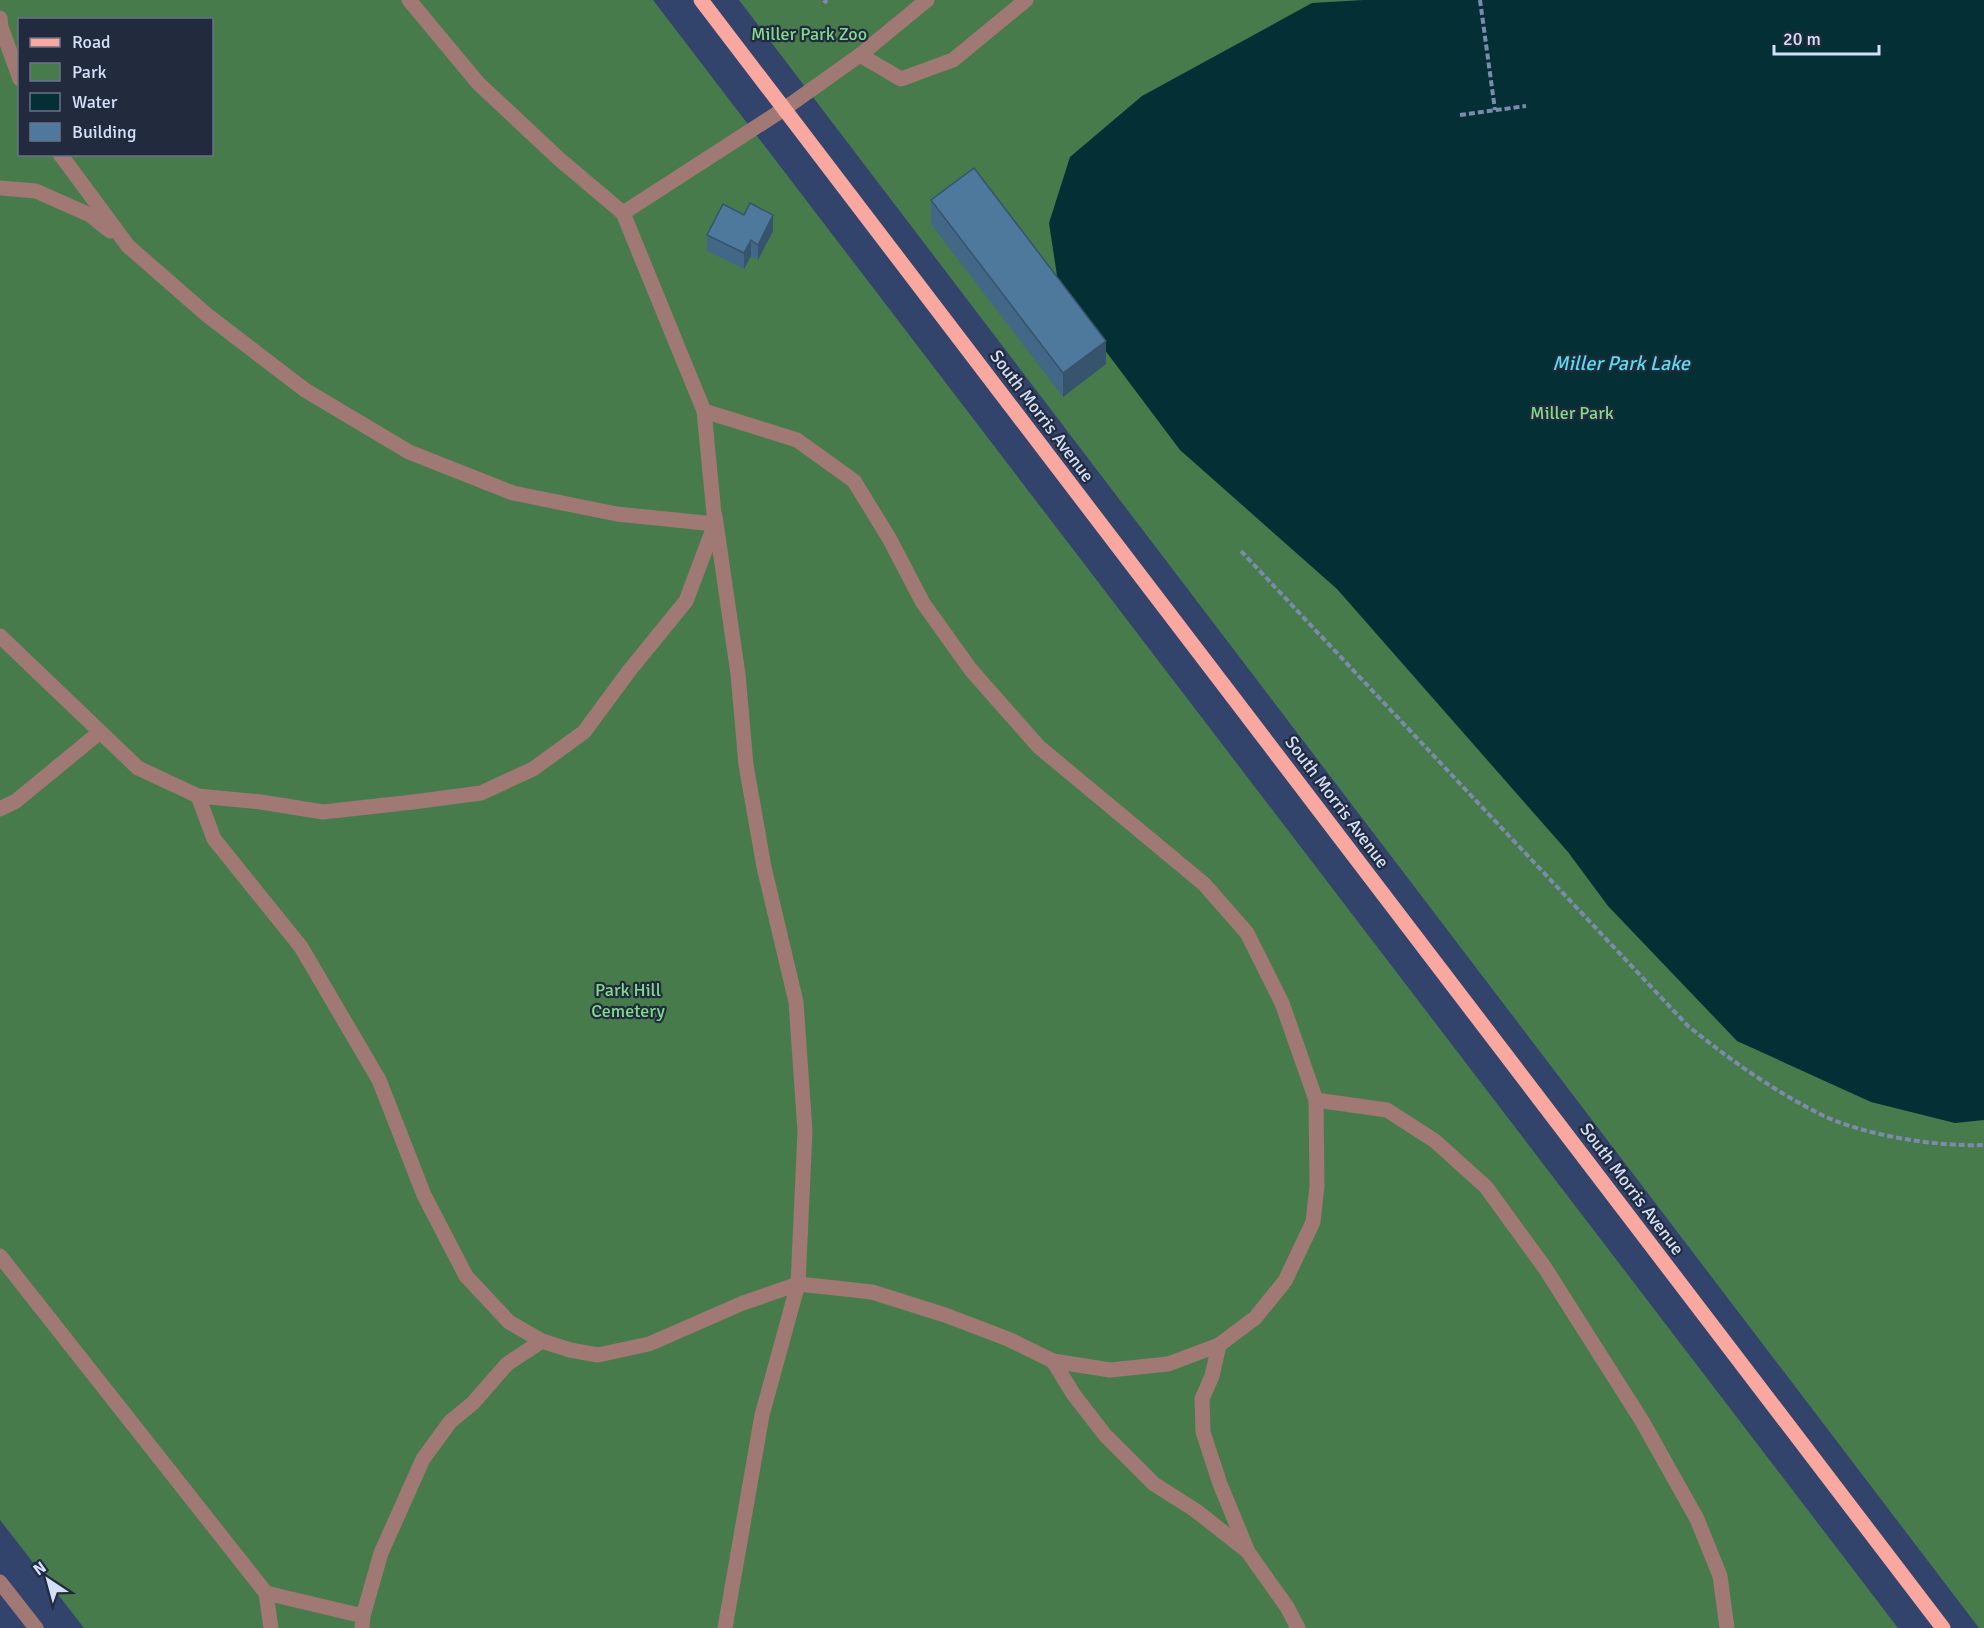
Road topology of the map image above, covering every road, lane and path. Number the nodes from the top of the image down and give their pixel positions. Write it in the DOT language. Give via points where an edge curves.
graph roads {
  1 [pos="409,0"];
  2 [pos="700,0"];
  3 [pos="927,0"];
  4 [pos="1026,0"];
  5 [pos="1480,0"];
  6 [pos="0,18"];
  7 [pos="861,54"];
  8 [pos="18,73"];
  9 [pos="1526,106"];
  10 [pos="784,109"];
  11 [pos="1496,110"];
  12 [pos="1460,115"];
  13 [pos="62,156"];
  14 [pos="0,188"];
  15 [pos="623,213"];
  16 [pos="129,246"];
  17 [pos="704,411"];
  18 [pos="715,520"];
  19 [pos="1241,551"];
  20 [pos="0,636"];
  21 [pos="100,732"];
  22 [pos="198,796"];
  23 [pos="0,809"];
  24 [pos="1316,1100"];
  25 [pos="1984,1145"];
  26 [pos="0,1256"];
  27 [pos="798,1284"];
  28 [pos="542,1341"];
  29 [pos="1220,1345"];
  30 [pos="1053,1361"];
  31 [pos="1248,1552"];
  32 [pos="0,1582"];
  33 [pos="266,1593"];
  34 [pos="363,1622"];
  35 [pos="36,1628"];
  36 [pos="271,1628"];
  37 [pos="725,1628"];
  38 [pos="1298,1628"];
  39 [pos="1727,1628"];
  40 [pos="1943,1628"];
  1 -- 15 [label="street" via="478,83"];
  2 -- 10 [label="main road, South Morris Avenue"];
  3 -- 7 [label="street"];
  4 -- 7 [label="street" via="953,60 901,79"];
  5 -- 11 [label="path"];
  6 -- 8 [label="street"];
  7 -- 10 [label="street"];
  9 -- 11 [label="path"];
  10 -- 15 [label="street"];
  10 -- 40 [label="main road, South Morris Avenue"];
  11 -- 12 [label="path"];
  13 -- 16 [label="street"];
  14 -- 16 [label="street" via="36,191 90,215"];
  15 -- 17 [label="street"];
  16 -- 18 [label="street" via="207,315 305,390 408,452 513,493 617,514"];
  17 -- 18 [label="street"];
  17 -- 24 [label="street" via="797,440 854,481 923,603 979,678 1039,747 1204,885 1247,933 1282,1003"];
  18 -- 22 [label="street" via="686,601 584,732 533,769 481,793 323,812"];
  18 -- 27 [label="street" via="738,674 746,765 764,867 796,1002 805,1131"];
  19 -- 25 [label="path" via="1688,1026 1753,1075 1820,1114 1876,1134 1957,1146"];
  20 -- 21 [label="street"];
  21 -- 22 [label="street" via="138,768"];
  21 -- 23 [label="street" via="16,801"];
  22 -- 28 [label="street" via="214,839 301,947 379,1080 424,1195 466,1276 509,1322"];
  24 -- 29 [label="street" via="1314,1222 1285,1281 1255,1318"];
  24 -- 39 [label="street" via="1387,1110 1436,1142 1486,1187 1545,1268 1618,1382 1697,1519 1720,1576"];
  26 -- 33 [label="street"];
  27 -- 28 [label="street" via="649,1344 598,1355"];
  27 -- 30 [label="street" via="872,1292 977,1327"];
  27 -- 37 [label="street" via="762,1415"];
  28 -- 34 [label="street" via="507,1364 473,1403 450,1422 423,1460 381,1553"];
  29 -- 30 [label="street" via="1168,1364 1110,1370"];
  29 -- 31 [label="street" via="1202,1399 1203,1432"];
  30 -- 31 [label="street" via="1105,1435 1154,1484"];
  31 -- 38 [label="street"];
  32 -- 35 [label="street"];
  33 -- 34 [label="street"];
  33 -- 36 [label="street"];
}
